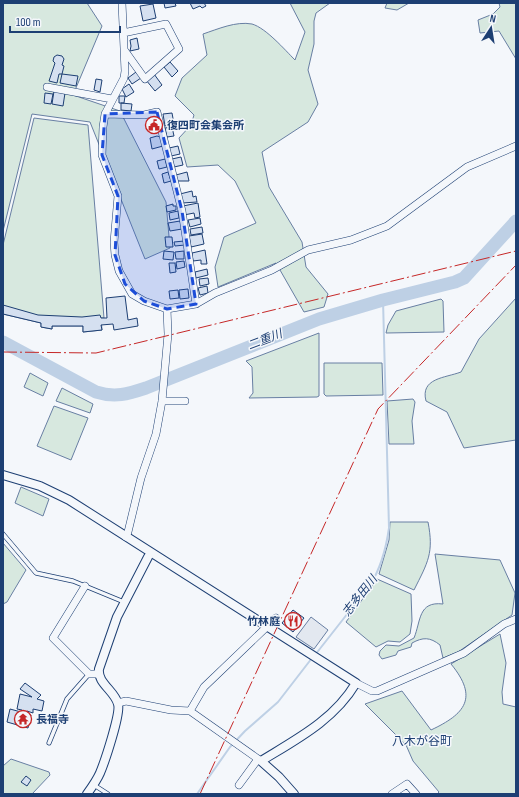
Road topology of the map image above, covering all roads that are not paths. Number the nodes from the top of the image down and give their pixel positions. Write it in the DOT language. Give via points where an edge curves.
graph roads {
  1 [pos="122,3"];
  2 [pos="123,33"];
  3 [pos="125,51"];
  4 [pos="47,87"];
  5 [pos="112,99"];
  6 [pos="105,114"];
  7 [pos="516,146"];
  8 [pos="196,304"];
  9 [pos="167,310"];
  10 [pos="162,401"];
  11 [pos="185,401"];
  12 [pos="3,475"];
  13 [pos="3,534"];
  14 [pos="126,537"];
  15 [pos="149,555"];
  16 [pos="85,586"];
  17 [pos="124,602"];
  18 [pos="276,618"];
  19 [pos="516,619"];
  20 [pos="266,627"];
  21 [pos="89,674"];
  22 [pos="98,674"];
  23 [pos="356,683"];
  24 [pos="118,703"];
  25 [pos="190,711"];
  26 [pos="48,744"];
  27 [pos="260,760"];
  28 [pos="93,785"];
  29 [pos="239,785"];
  30 [pos="87,794"];
  31 [pos="108,794"];
  32 [pos="294,794"];
  33 [pos="392,794"];
  34 [pos="416,794"];
  1 -- 2 [label="street"];
  2 -- 3 [label="street"];
  2 -- 3 [label="street" via="166,24 179,49 145,78"];
  3 -- 5 [label="street" via="124,78"];
  4 -- 5 [label="street"];
  5 -- 6 [label="street"];
  6 -- 8 [label="street" via="144,115 157,112 182,211"];
  6 -- 9 [label="street" via="102,155 118,196 114,242 119,271 132,294"];
  7 -- 8 [label="street" via="467,168 387,226 351,240 308,250 272,270 215,293"];
  8 -- 9 [label="street"];
  9 -- 10 [label="street" via="168,334"];
  10 -- 11 [label="street"];
  10 -- 14 [label="street" via="156,434 141,478"];
  12 -- 14 [label="street" via="22,479 56,493"];
  13 -- 16 [label="lane" via="36,572"];
  14 -- 15 [label="street"];
  15 -- 17 [label="street"];
  15 -- 20 [label="street"];
  16 -- 17 [label="lane"];
  16 -- 21 [label="street" via="53,638"];
  17 -- 22 [label="street"];
  18 -- 20 [label="street"];
  19 -- 23 [label="street" via="504,624 464,654 378,691 372,691"];
  20 -- 23 [label="street"];
  20 -- 25 [label="street" via="204,687"];
  21 -- 22 [label="street"];
  21 -- 26 [label="lane" via="67,699"];
  22 -- 24 [label="street"];
  23 -- 27 [label="street" via="342,704 316,727"];
  24 -- 25 [label="street" via="126,701"];
  24 -- 28 [label="street" via="117,720 100,772"];
  25 -- 27 [label="street"];
  27 -- 29 [label="street"];
  27 -- 32 [label="street"];
  28 -- 30 [label="street"];
  28 -- 31 [label="lane"];
  33 -- 34 [label="street" via="407,784"];
}
